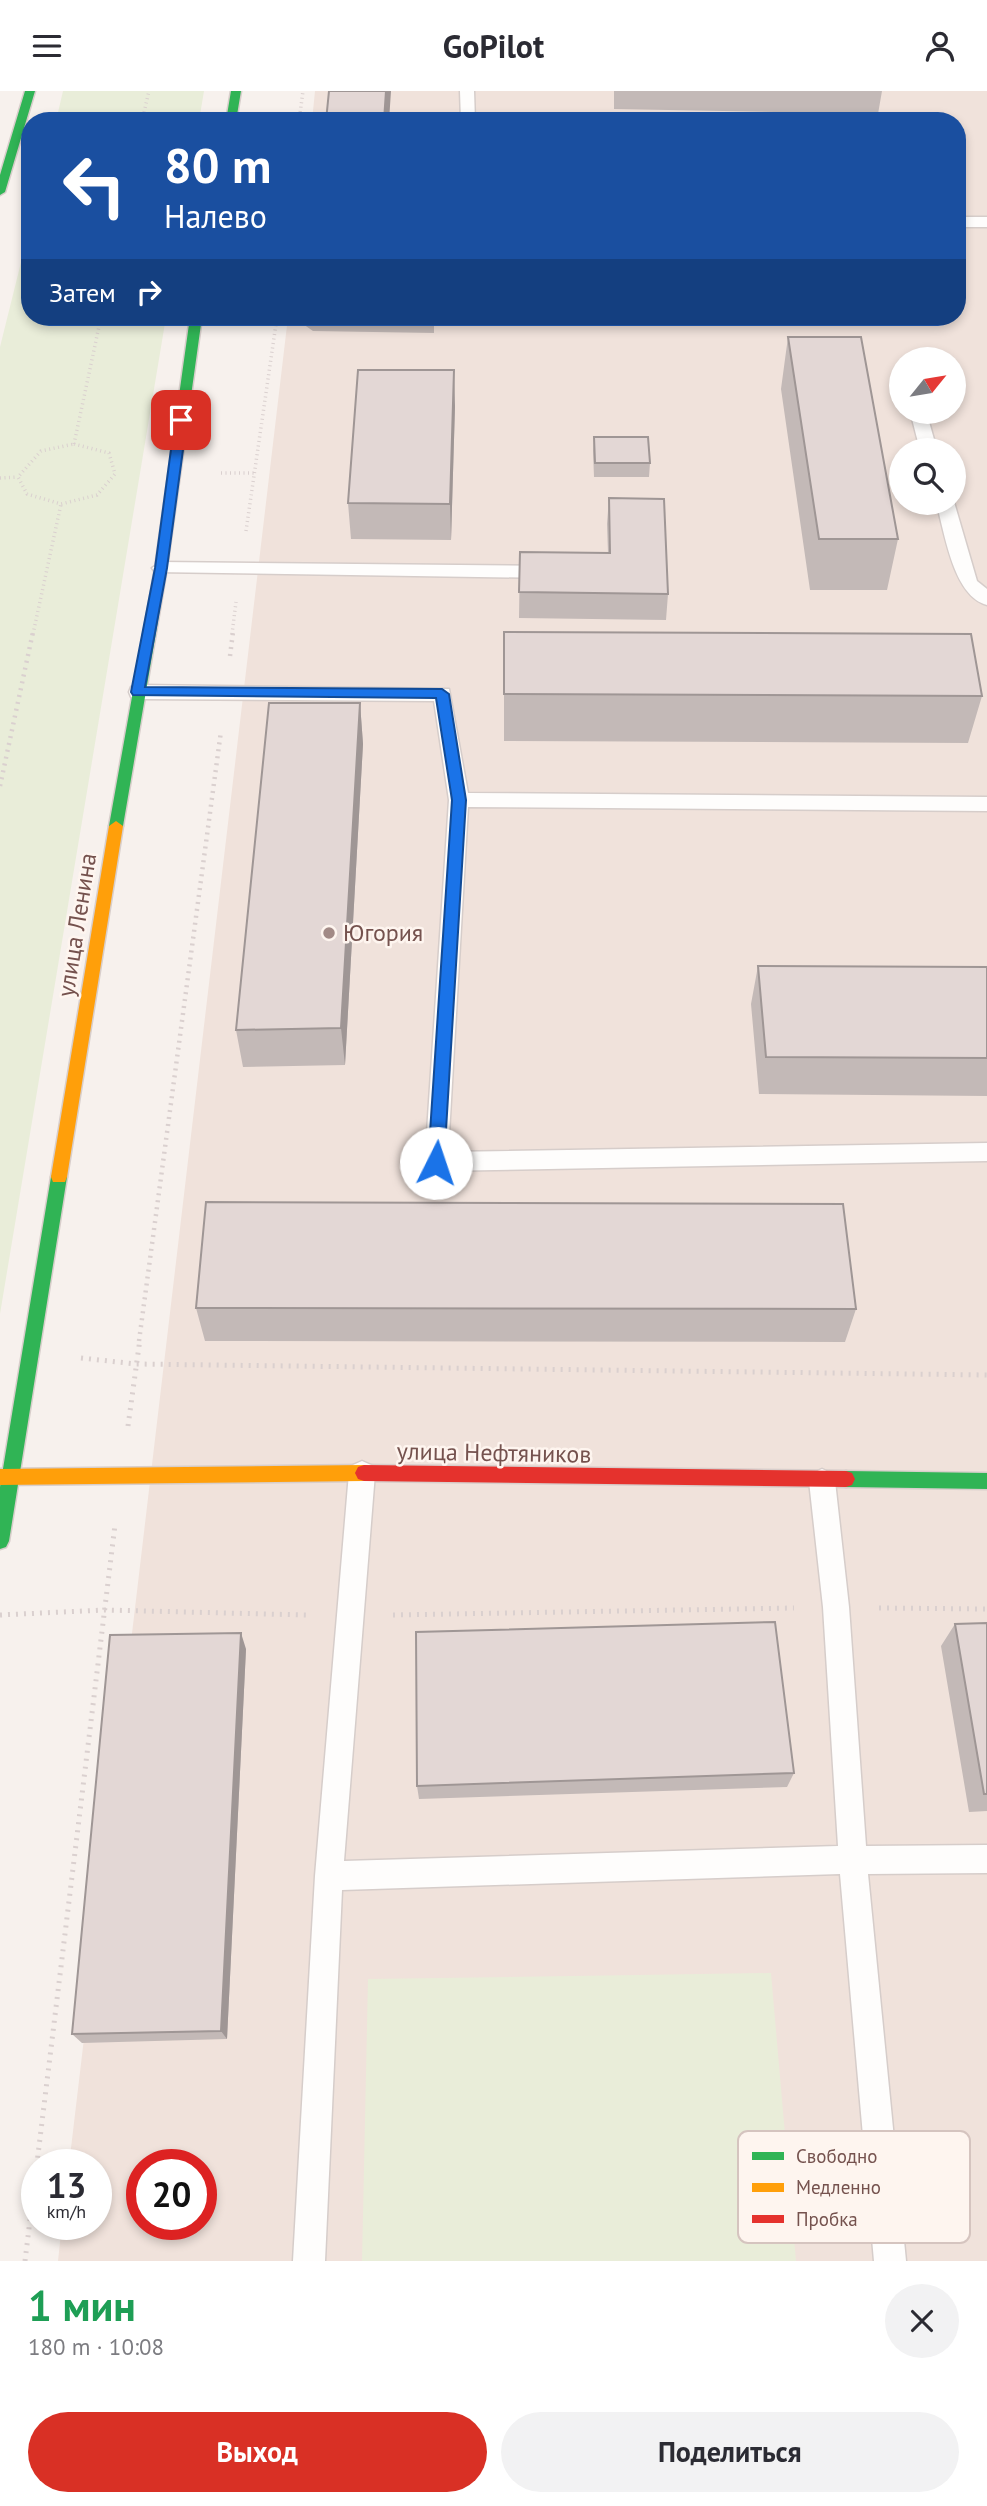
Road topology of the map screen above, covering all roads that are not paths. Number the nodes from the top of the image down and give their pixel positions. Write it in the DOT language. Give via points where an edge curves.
graph roads {
  1 [pos="30,91"];
  2 [pos="236,91"];
  3 [pos="467,91"];
  4 [pos="24,112"];
  5 [pos="232,112"];
  6 [pos="468,112"];
  7 [pos="21,121"];
  8 [pos="0,192"];
  9 [pos="966,222"];
  10 [pos="987,222"];
  11 [pos="195,326"];
  12 [pos="949,515"];
  13 [pos="161,568"];
  14 [pos="557,572"];
  15 [pos="987,599"];
  16 [pos="138,692"];
  17 [pos="459,800"];
  18 [pos="987,804"];
  19 [pos="987,1152"];
  20 [pos="362,1473"];
  21 [pos="5,1477"];
  22 [pos="822,1481"];
  23 [pos="987,1481"];
  24 [pos="0,1541"];
  25 [pos="987,1859"];
  26 [pos="853,1860"];
  27 [pos="329,1876"];
  28 [pos="878,2131"];
  29 [pos="888,2243"];
  30 [pos="309,2261"];
  31 [pos="890,2261"];
  1 -- 4 [label="main road"];
  2 -- 5 [label="main road"];
  3 -- 6 [label="lane"];
  7 -- 8 [label="main road"];
  9 -- 10 [label="lane"];
  11 -- 13 [label="main road, улица Ленина"];
  12 -- 15 [label="lane" via="969,584"];
  13 -- 14 [label="lane"];
  13 -- 16 [label="main road, улица Ленина"];
  16 -- 17 [label="lane" via="442,694"];
  16 -- 21 [label="main road, улица Ленина" via="30,1353"];
  17 -- 18 [label="lane"];
  17 -- 19 [label="lane" via="436,1163"];
  20 -- 21 [label="main road, улица Нефтяников"];
  20 -- 22 [label="main road, улица Нефтяников"];
  20 -- 27 [label="lane"];
  21 -- 24 [label="main road, улица Ленина"];
  22 -- 23 [label="main road, улица Нефтяников"];
  22 -- 26 [label="lane" via="836,1607"];
  25 -- 26 [label="lane"];
  26 -- 27 [label="lane"];
  26 -- 28 [label="lane"];
  27 -- 30 [label="lane"];
  29 -- 31 [label="lane"];
}
